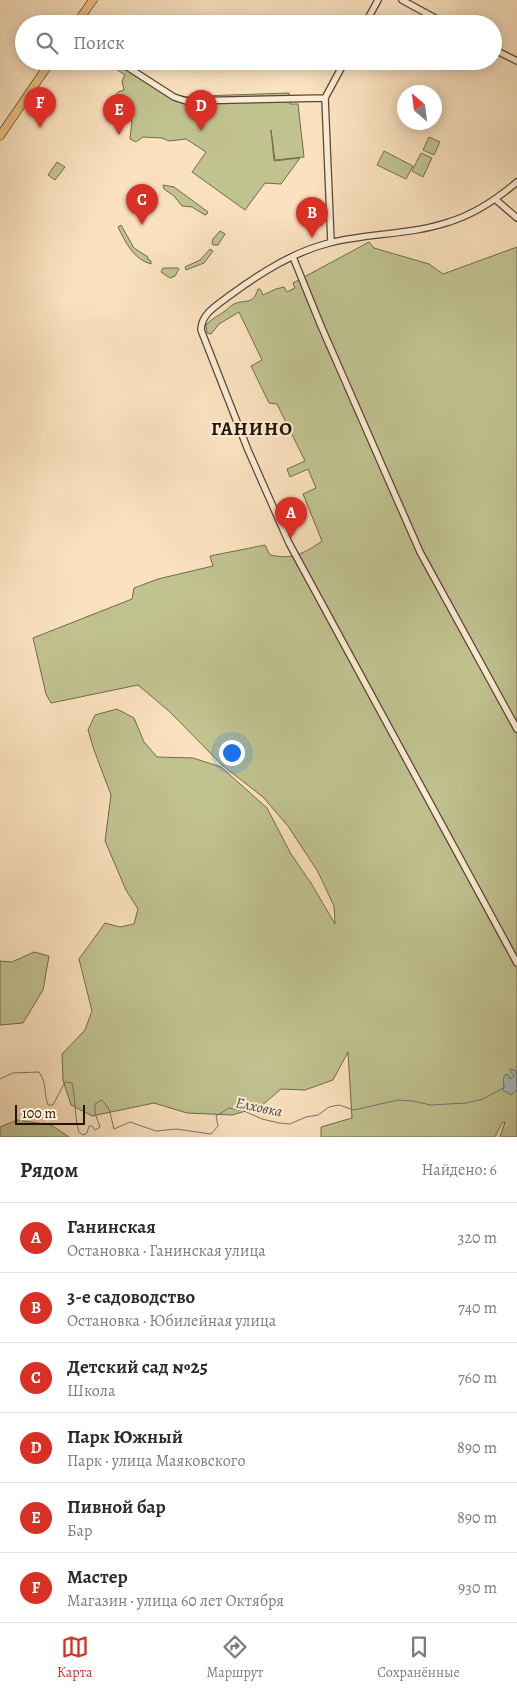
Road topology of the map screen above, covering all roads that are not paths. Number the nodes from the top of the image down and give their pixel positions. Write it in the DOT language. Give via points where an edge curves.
graph roads {
  1 [pos="93,0"];
  2 [pos="378,0"];
  3 [pos="402,0"];
  4 [pos="82,15"];
  5 [pos="370,15"];
  6 [pos="430,15"];
  7 [pos="502,54"];
  8 [pos="517,61"];
  9 [pos="45,70"];
  10 [pos="132,70"];
  11 [pos="340,70"];
  12 [pos="325,98"];
  13 [pos="0,136"];
  14 [pos="517,182"];
  15 [pos="495,199"];
  16 [pos="517,218"];
  17 [pos="330,242"];
  18 [pos="293,257"];
  19 [pos="517,729"];
  20 [pos="517,963"];
  1 -- 4 [label="main road"];
  2 -- 5 [label="street"];
  3 -- 6 [label="street"];
  7 -- 8 [label="street"];
  9 -- 13 [label="main road"];
  10 -- 12 [label="street" via="174,97 186,100"];
  11 -- 12 [label="street"];
  12 -- 17 [label="street"];
  14 -- 15 [label="street"];
  15 -- 16 [label="street"];
  15 -- 17 [label="street" via="467,216 429,228"];
  17 -- 18 [label="street"];
  18 -- 19 [label="street" via="420,552"];
  18 -- 20 [label="street" via="213,308 204,319 201,332 266,493 297,557"];
}
